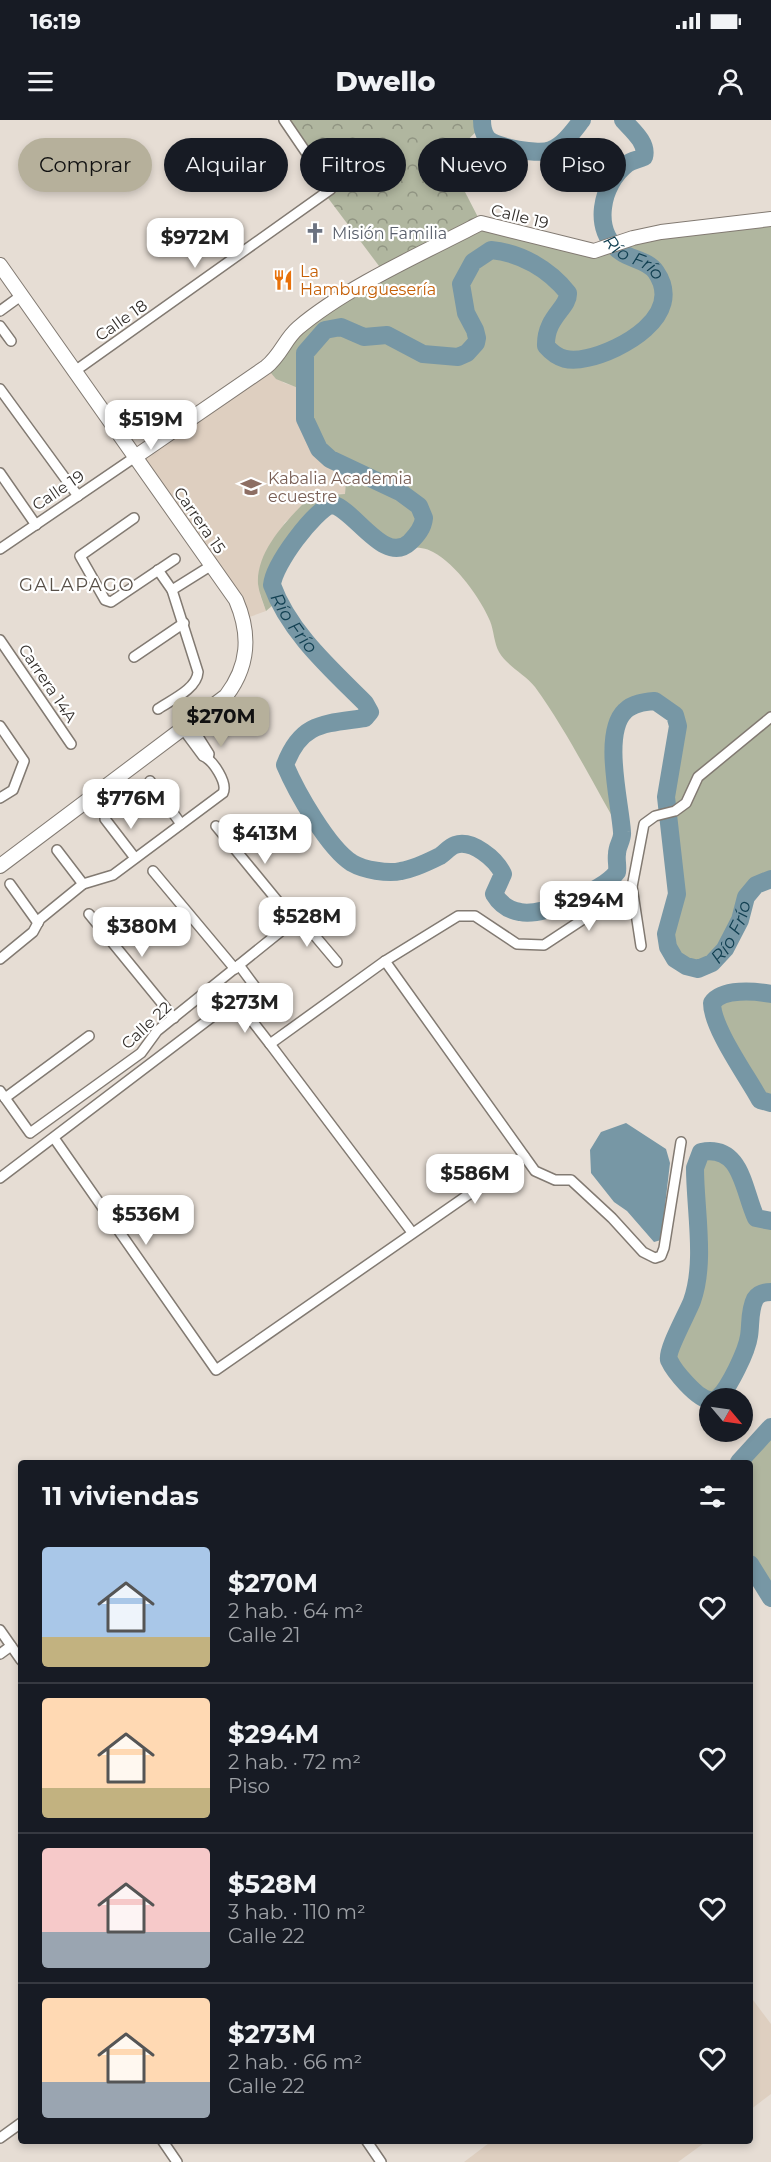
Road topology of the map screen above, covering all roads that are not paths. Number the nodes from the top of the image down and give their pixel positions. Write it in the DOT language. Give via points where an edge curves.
graph roads {
  1 [pos="284,120"];
  2 [pos="771,219"];
  3 [pos="0,265"];
  4 [pos="22,295"];
  5 [pos="1,308"];
  6 [pos="0,326"];
  7 [pos="11,341"];
  8 [pos="75,371"];
  9 [pos="0,389"];
  10 [pos="135,457"];
  11 [pos="1,476"];
  12 [pos="78,496"];
  13 [pos="134,518"];
  14 [pos="36,525"];
  15 [pos="0,549"];
  16 [pos="175,559"];
  17 [pos="212,565"];
  18 [pos="158,570"];
  19 [pos="172,590"];
  20 [pos="184,622"];
  21 [pos="0,640"];
  22 [pos="134,657"];
  23 [pos="158,709"];
  24 [pos="771,717"];
  25 [pos="0,726"];
  26 [pos="186,727"];
  27 [pos="71,744"];
  28 [pos="150,781"];
  29 [pos="0,798"];
  30 [pos="105,819"];
  31 [pos="181,824"];
  32 [pos="216,826"];
  33 [pos="57,849"];
  34 [pos="135,858"];
  35 [pos="0,866"];
  36 [pos="153,871"];
  37 [pos="10,884"];
  38 [pos="83,885"];
  39 [pos="632,887"];
  40 [pos="89,914"];
  41 [pos="299,917"];
  42 [pos="38,923"];
  43 [pos="641,946"];
  44 [pos="0,959"];
  45 [pos="385,961"];
  46 [pos="337,962"];
  47 [pos="237,967"];
  48 [pos="276,1015"];
  49 [pos="174,1018"];
  50 [pos="89,1036"];
  51 [pos="270,1044"];
  52 [pos="2,1095"];
  53 [pos="54,1138"];
  54 [pos="681,1142"];
  55 [pos="524,1155"];
  56 [pos="0,1178"];
  57 [pos="411,1232"];
  58 [pos="0,1630"];
  59 [pos="11,1646"];
  60 [pos="0,1654"];
  61 [pos="18,1656"];
  62 [pos="18,2125"];
  63 [pos="0,2138"];
  64 [pos="165,2144"];
  65 [pos="369,2144"];
  66 [pos="177,2162"];
  67 [pos="381,2162"];
  1 -- 8 [label="street, Calle 18" via="331,189"];
  2 -- 10 [label="street, Calle 19" via="633,238 603,251 577,249 482,223 352,291 299,327 279,357 266,367"];
  3 -- 4 [label="street, Carrera 15"];
  4 -- 5 [label="street"];
  4 -- 8 [label="street, Carrera 15"];
  6 -- 7 [label="street"];
  8 -- 10 [label="street, Carrera 15"];
  9 -- 12 [label="street"];
  10 -- 12 [label="street, Calle 19"];
  10 -- 17 [label="street, Carrera 15"];
  11 -- 14 [label="street"];
  12 -- 14 [label="street, Calle 19"];
  13 -- 18 [label="street" via="82,554 81,560 107,602"];
  14 -- 15 [label="street, Calle 19"];
  16 -- 18 [label="street"];
  17 -- 19 [label="street"];
  17 -- 26 [label="street, Carrera 15" via="244,619 246,656 226,696"];
  18 -- 19 [label="street"];
  19 -- 20 [label="street"];
  20 -- 22 [label="street"];
  20 -- 23 [label="street" via="197,680"];
  21 -- 27 [label="street, Carrera 14A"];
  24 -- 39 [label="street" via="698,777 686,803 675,812 655,816 644,824"];
  25 -- 29 [label="street" via="24,761 13,789"];
  26 -- 31 [label="street" via="209,754 225,788"];
  26 -- 35 [label="street"];
  28 -- 31 [label="street"];
  30 -- 34 [label="street"];
  31 -- 34 [label="street"];
  32 -- 41 [label="street"];
  33 -- 38 [label="street"];
  34 -- 38 [label="street" via="113,875"];
  36 -- 47 [label="street"];
  37 -- 42 [label="street"];
  38 -- 42 [label="street"];
  39 -- 43 [label="street"];
  39 -- 45 [label="street" via="544,945 517,944 475,916 458,916"];
  40 -- 49 [label="street"];
  41 -- 46 [label="street"];
  41 -- 47 [label="street, Calle 22"];
  42 -- 44 [label="street" via="33,932"];
  45 -- 51 [label="street"];
  45 -- 55 [label="street"];
  47 -- 48 [label="street"];
  47 -- 49 [label="street, Calle 22"];
  49 -- 52 [label="street, Calle 22" via="157,1031 141,1053 30,1133"];
  50 -- 52 [label="street"];
  51 -- 53 [label="street" via="242,1008 229,1004"];
  51 -- 57 [label="street"];
  53 -- 56 [label="street"];
  53 -- 57 [label="street" via="216,1370"];
  54 -- 55 [label="street" via="664,1248 661,1256 655,1258 643,1252 571,1180 555,1180 535,1171"];
  55 -- 57 [label="street"];
  58 -- 59 [label="street"];
  59 -- 60 [label="street"];
  59 -- 61 [label="street"];
  62 -- 63 [label="street"];
  64 -- 66 [label="street"];
  65 -- 67 [label="street"];
}
